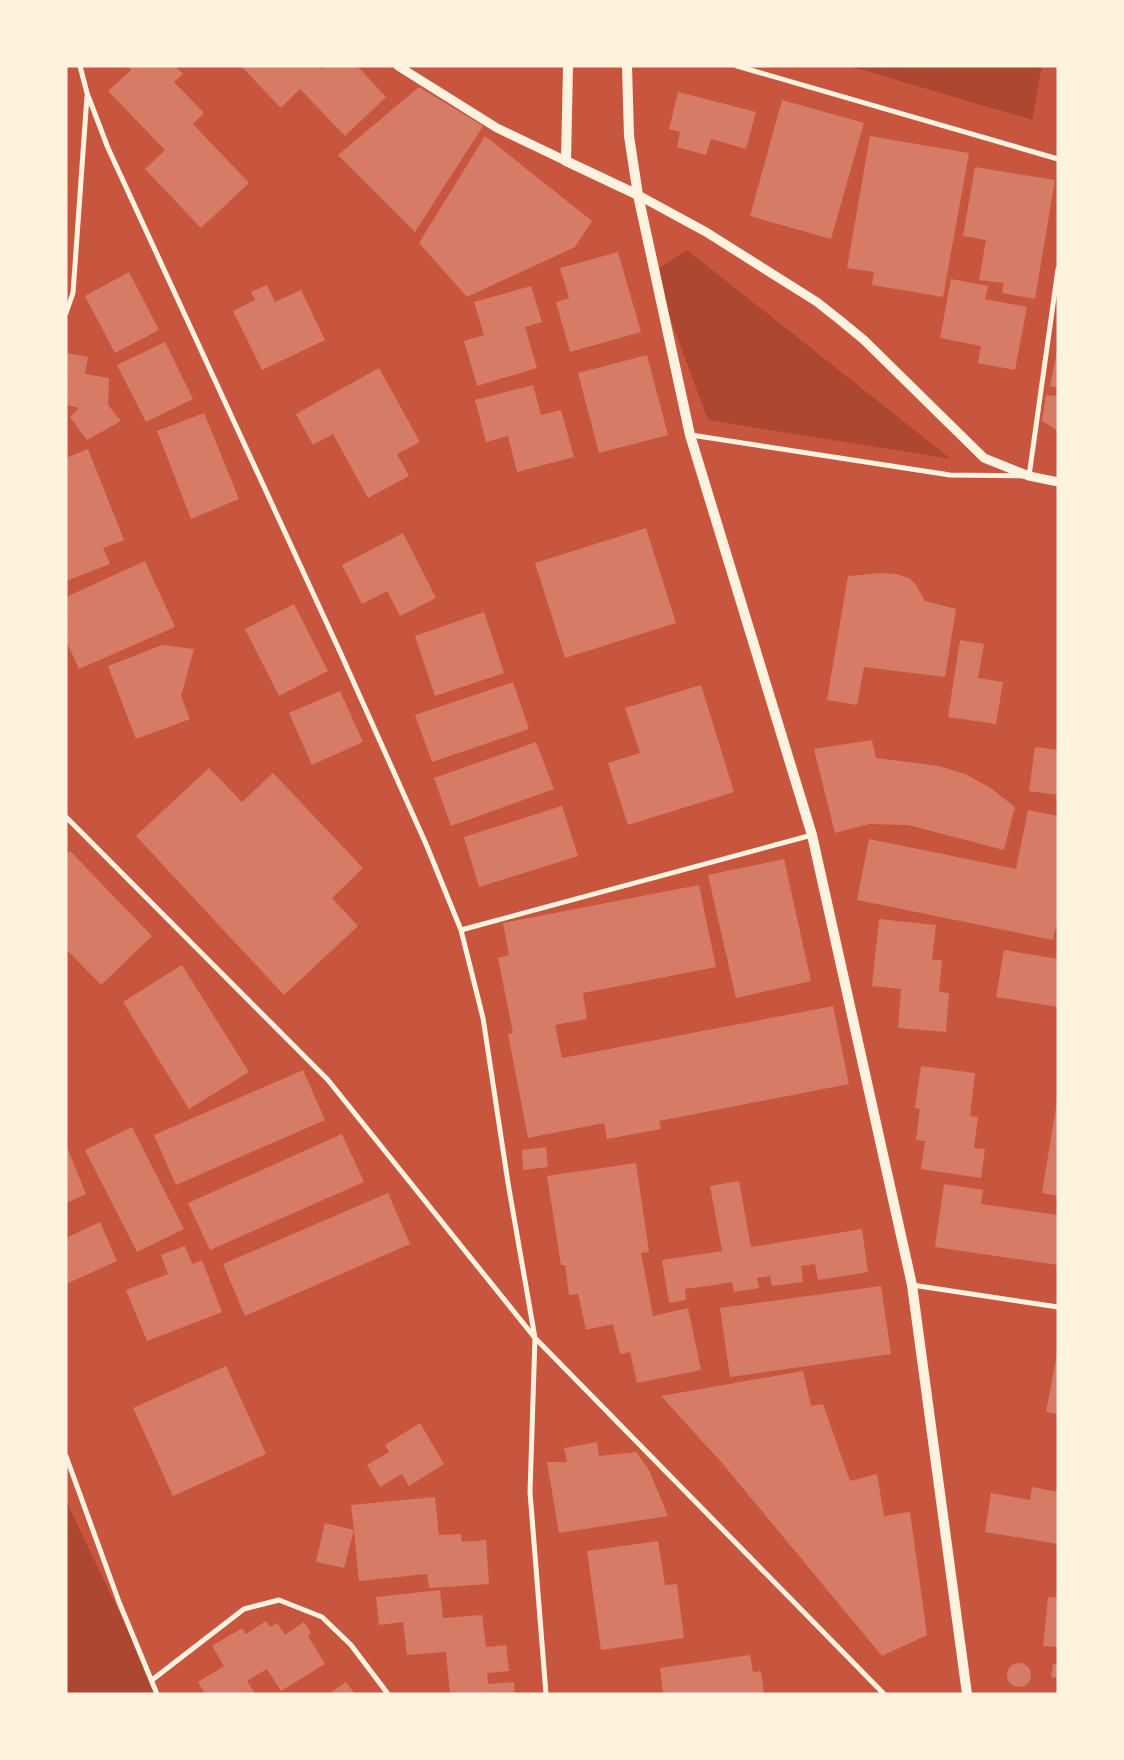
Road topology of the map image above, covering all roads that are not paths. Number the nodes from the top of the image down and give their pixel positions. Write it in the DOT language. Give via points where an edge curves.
graph roads {
  1 [pos="80,66"];
  2 [pos="398,66"];
  3 [pos="568,66"];
  4 [pos="627,66"];
  5 [pos="737,66"];
  6 [pos="87,93"];
  7 [pos="1058,159"];
  8 [pos="566,161"];
  9 [pos="638,194"];
  10 [pos="1058,268"];
  11 [pos="66,313"];
  12 [pos="690,435"];
  13 [pos="1029,476"];
  14 [pos="1058,482"];
  15 [pos="66,817"];
  16 [pos="812,835"];
  17 [pos="462,930"];
  18 [pos="912,1285"];
  19 [pos="1058,1307"];
  20 [pos="535,1338"];
  21 [pos="66,1456"];
  22 [pos="152,1680"];
  23 [pos="156,1694"];
  24 [pos="388,1694"];
  25 [pos="546,1694"];
  26 [pos="884,1694"];
  27 [pos="968,1694"];
  1 -- 6 [label="street"];
  2 -- 8 [label="street" via="497,128"];
  3 -- 8 [label="main road"];
  4 -- 9 [label="main road" via="629,136"];
  5 -- 7 [label="street"];
  6 -- 11 [label="street" via="73,293"];
  6 -- 17 [label="street" via="108,148 426,844"];
  8 -- 9 [label="main road"];
  9 -- 12 [label="main road"];
  9 -- 13 [label="street" via="706,232 817,302 864,340 984,458"];
  10 -- 13 [label="street"];
  12 -- 13 [label="street" via="950,475"];
  12 -- 16 [label="main road"];
  13 -- 14 [label="street"];
  15 -- 20 [label="street" via="328,1080"];
  16 -- 17 [label="street"];
  16 -- 18 [label="main road"];
  17 -- 20 [label="street" via="484,1018"];
  18 -- 19 [label="street"];
  18 -- 27 [label="main road"];
  20 -- 25 [label="street" via="530,1492"];
  20 -- 26 [label="street"];
  21 -- 22 [label="street" via="119,1602"];
  22 -- 23 [label="street"];
  22 -- 24 [label="street" via="244,1609 279,1600 322,1617 351,1645"];
}
